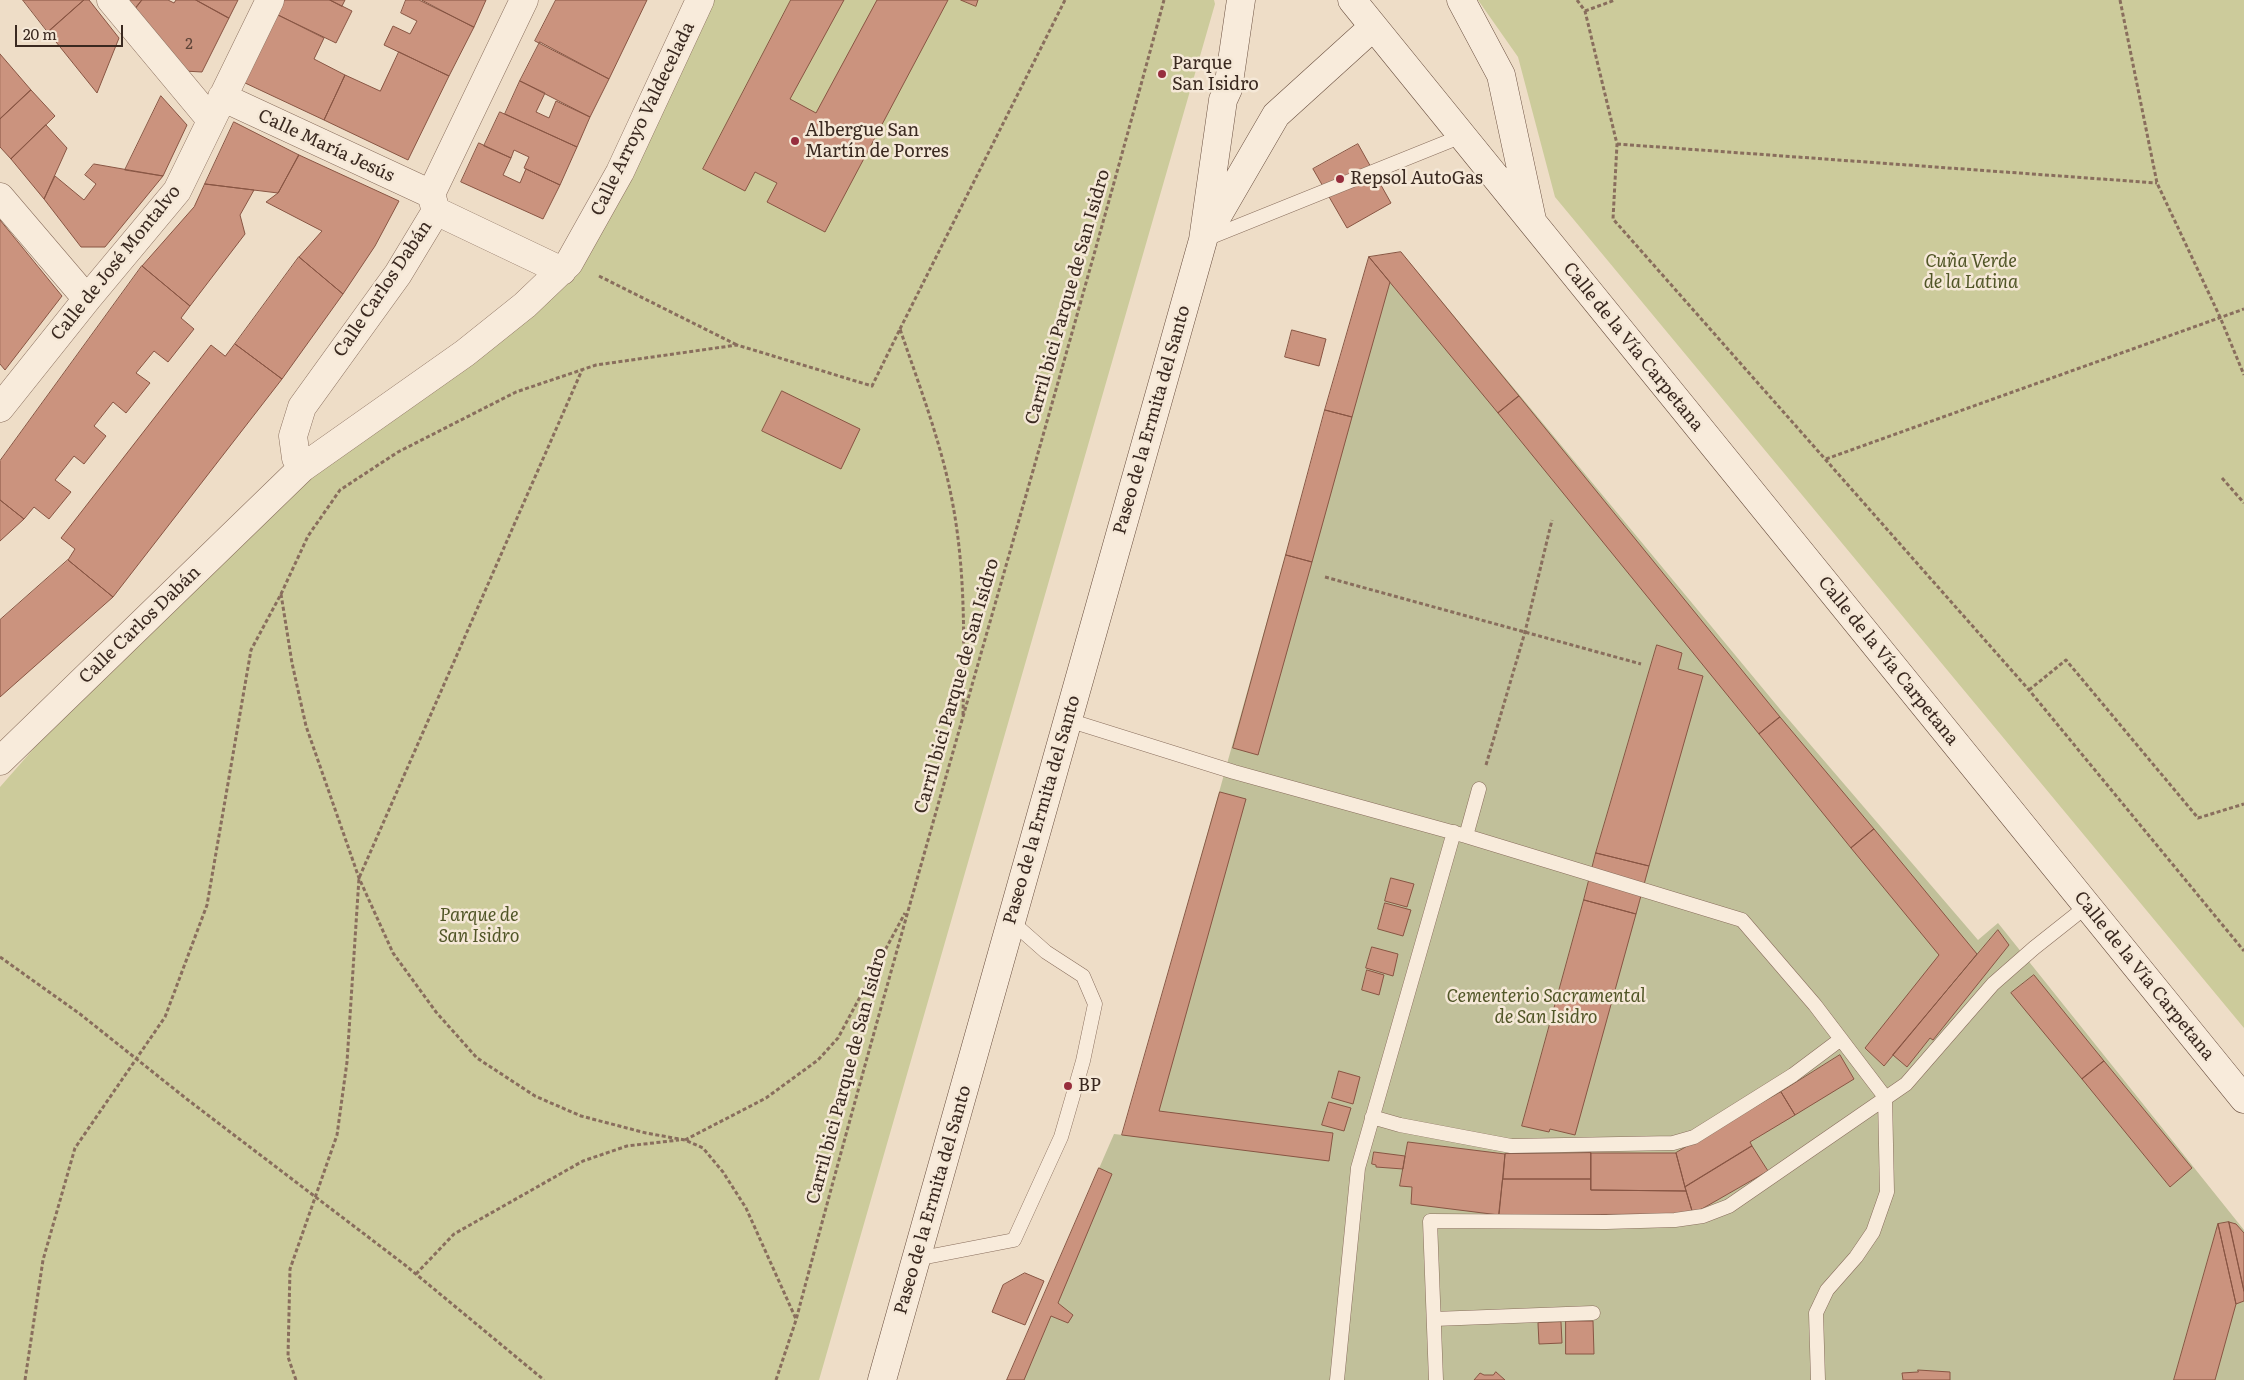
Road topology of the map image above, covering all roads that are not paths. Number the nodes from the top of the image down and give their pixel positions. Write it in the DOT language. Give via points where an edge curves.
graph roads {
  1 [pos="111,0"];
  2 [pos="270,0"];
  3 [pos="524,0"];
  4 [pos="700,0"];
  5 [pos="1241,0"];
  6 [pos="1352,0"];
  7 [pos="1461,0"];
  8 [pos="1373,27"];
  9 [pos="216,109"];
  10 [pos="1462,136"];
  11 [pos="0,197"];
  12 [pos="433,203"];
  13 [pos="1533,224"];
  14 [pos="1203,240"];
  15 [pos="565,266"];
  16 [pos="87,299"];
  17 [pos="0,408"];
  18 [pos="302,468"];
  19 [pos="1068,720"];
  20 [pos="0,761"];
  21 [pos="1479,789"];
  22 [pos="1460,834"];
  23 [pos="2087,906"];
  24 [pos="1011,921"];
  25 [pos="1841,1039"];
  26 [pos="1885,1097"];
  27 [pos="2244,1099"];
  28 [pos="1372,1117"];
  29 [pos="916,1259"];
  30 [pos="1593,1313"];
  31 [pos="1434,1319"];
  32 [pos="882,1380"];
  33 [pos="1336,1380"];
  34 [pos="1436,1380"];
  35 [pos="1818,1380"];
  1 -- 9 [label="street"];
  2 -- 9 [label="street, Calle de José Montalvo"];
  3 -- 12 [label="street, Calle Carlos Dabán"];
  4 -- 15 [label="street, Calle Arroyo Valdecelada" via="620,172"];
  5 -- 14 [label="street, Paseo de la Ermita del Santo"];
  6 -- 8 [label="street, Calle de la Vía Carpetana"];
  7 -- 13 [label="street, Calle de la Vía Carpetana" via="1501,75"];
  8 -- 10 [label="street, Calle de la Vía Carpetana"];
  8 -- 14 [label="street, Paseo de la Ermita del Santo" via="1276,115"];
  9 -- 12 [label="street, Calle María Jesús"];
  9 -- 16 [label="street, Calle de José Montalvo" via="177,191"];
  10 -- 13 [label="street, Calle de la Vía Carpetana"];
  10 -- 14 [label="lane"];
  11 -- 16 [label="street"];
  12 -- 15 [label="street, Calle María Jesús"];
  12 -- 18 [label="street, Calle Carlos Dabán" via="398,274 302,407 293,436 296,458"];
  13 -- 23 [label="street, Calle de la Vía Carpetana"];
  14 -- 19 [label="street, Paseo de la Ermita del Santo"];
  15 -- 18 [label="street, Calle Carlos Dabán" via="525,305 465,353"];
  16 -- 17 [label="street, Calle de José Montalvo"];
  18 -- 20 [label="street, Calle Carlos Dabán"];
  19 -- 22 [label="lane" via="1234,772"];
  19 -- 24 [label="street, Paseo de la Ermita del Santo"];
  21 -- 22 [label="lane"];
  22 -- 25 [label="lane" via="1742,920"];
  22 -- 28 [label="lane"];
  23 -- 26 [label="lane" via="1993,984 1906,1084"];
  23 -- 27 [label="street, Calle de la Vía Carpetana"];
  24 -- 29 [label="street, Paseo de la Ermita del Santo"];
  24 -- 29 [label="lane" via="1046,952 1083,976 1096,1004 1083,1060 1061,1137 1014,1240"];
  25 -- 26 [label="lane"];
  25 -- 28 [label="lane" via="1793,1075 1694,1137 1673,1143 1512,1146"];
  26 -- 31 [label="lane" via="1729,1206 1703,1216 1606,1222 1430,1221"];
  26 -- 35 [label="lane" via="1887,1192 1873,1232 1856,1258 1827,1290 1816,1313"];
  28 -- 33 [label="lane" via="1358,1168"];
  29 -- 32 [label="street, Paseo de la Ermita del Santo"];
  30 -- 31 [label="lane"];
  31 -- 34 [label="lane"];
}
